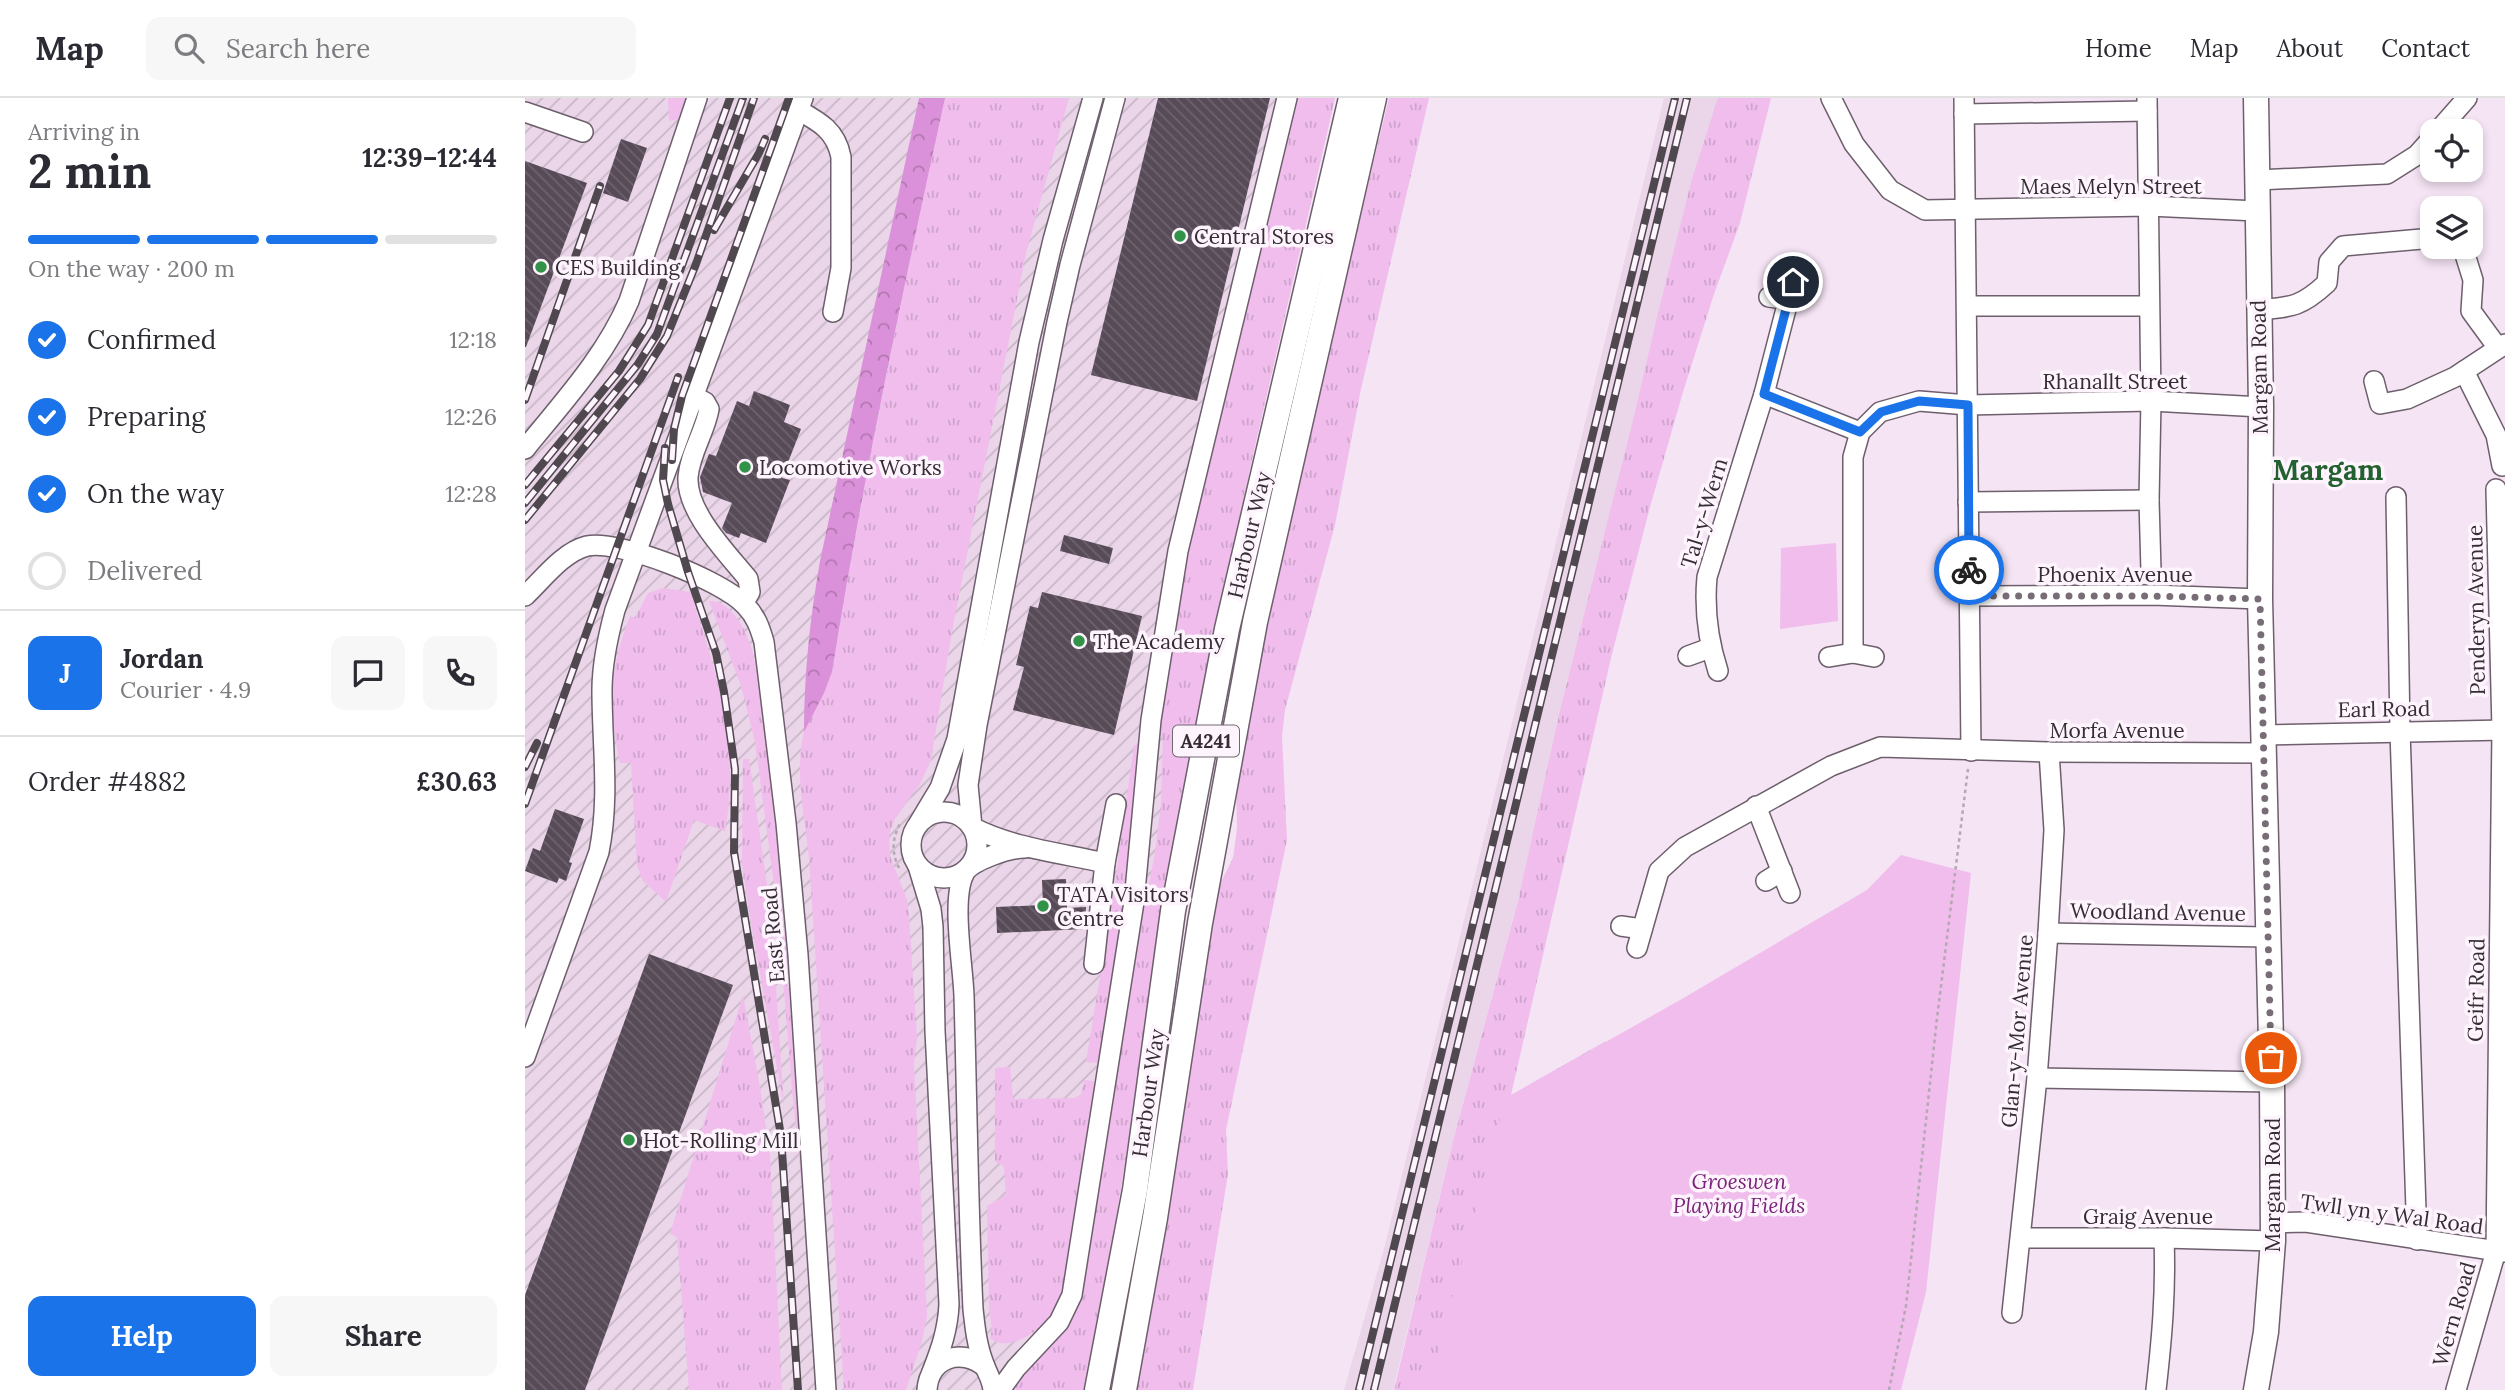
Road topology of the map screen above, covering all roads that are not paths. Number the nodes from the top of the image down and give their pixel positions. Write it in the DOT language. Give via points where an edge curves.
graph roads {
  1 [pos="697,98"];
  2 [pos="1093,98"];
  3 [pos="1115,98"];
  4 [pos="1287,98"];
  5 [pos="1351,98"];
  6 [pos="1374,98"];
  7 [pos="1831,98"];
  8 [pos="2256,98"];
  9 [pos="2467,98"];
  10 [pos="801,104"];
  11 [pos="2147,104"];
  12 [pos="1964,106"];
  13 [pos="525,112"];
  14 [pos="2449,119"];
  15 [pos="583,132"];
  16 [pos="2420,152"];
  17 [pos="2257,180"];
  18 [pos="2149,206"];
  19 [pos="1966,209"];
  20 [pos="2257,211"];
  21 [pos="2420,239"];
  22 [pos="2466,259"];
  23 [pos="1783,293"];
  24 [pos="1967,306"];
  25 [pos="2149,306"];
  26 [pos="2258,310"];
  27 [pos="833,312"];
  28 [pos="2501,346"];
  29 [pos="2464,371"];
  30 [pos="2374,381"];
  31 [pos="1764,394"];
  32 [pos="693,396"];
  33 [pos="2151,401"];
  34 [pos="1968,405"];
  35 [pos="2261,407"];
  36 [pos="1860,432"];
  37 [pos="525,449"];
  38 [pos="2502,466"];
  39 [pos="2496,489"];
  40 [pos="2396,497"];
  41 [pos="2149,500"];
  42 [pos="1968,502"];
  43 [pos="635,553"];
  44 [pos="2151,571"];
  45 [pos="525,596"];
  46 [pos="1969,596"];
  47 [pos="2260,599"];
  48 [pos="744,602"];
  49 [pos="1710,648"];
  50 [pos="1853,653"];
  51 [pos="1688,656"];
  52 [pos="1829,657"];
  53 [pos="1874,657"];
  54 [pos="1718,671"];
  55 [pos="2503,730"];
  56 [pos="2400,731"];
  57 [pos="2263,744"];
  58 [pos="1971,751"];
  59 [pos="2049,752"];
  60 [pos="1116,804"];
  61 [pos="1756,807"];
  62 [pos="919,823"];
  63 [pos="972,827"];
  64 [pos="1034,848"];
  65 [pos="1105,863"];
  66 [pos="918,866"];
  67 [pos="966,870"];
  68 [pos="1790,893"];
  69 [pos="1621,926"];
  70 [pos="2047,933"];
  71 [pos="2267,937"];
  72 [pos="1094,964"];
  73 [pos="525,1057"];
  74 [pos="2036,1078"];
  75 [pos="2272,1082"];
  76 [pos="2273,1232"];
  77 [pos="2021,1238"];
  78 [pos="2164,1238"];
  79 [pos="2417,1240"];
  80 [pos="2501,1252"];
  81 [pos="2012,1313"];
  82 [pos="1041,1340"];
  83 [pos="985,1367"];
  84 [pos="929,1381"];
  85 [pos="825,1390"];
  86 [pos="993,1390"];
  87 [pos="1000,1390"];
  88 [pos="1097,1390"];
  89 [pos="1124,1390"];
  90 [pos="2156,1390"];
  91 [pos="2256,1390"];
  92 [pos="2456,1390"];
  1 -- 37 [label="street" via="618,327"];
  2 -- 62 [label="street" via="1029,342 955,747 940,788"];
  3 -- 63 [label="street" via="1057,322 977,725 968,785"];
  4 -- 82 [label="street" via="1178,551 1151,720 1134,902 1076,1276 1065,1312"];
  5 -- 88 [label="main road, Harbour Way / A4241" via="1227,629 1173,911 1135,1190"];
  6 -- 89 [label="main road, Harbour Way / A4241" via="1255,622"];
  7 -- 19 [label="street, Maes Melyn Street" via="1854,144 1889,190 1925,210"];
  8 -- 17 [label="main road, Margam Road"];
  9 -- 14 [label="street"];
  10 -- 27 [label="street" via="824,125 840,149 841,268"];
  10 -- 32 [label="street"];
  11 -- 12 [label="street"];
  11 -- 18 [label="street"];
  12 -- 19 [label="street"];
  13 -- 15 [label="street"];
  16 -- 17 [label="street" via="2387,174"];
  17 -- 20 [label="main road, Margam Road"];
  18 -- 19 [label="street, Maes Melyn Street"];
  18 -- 20 [label="street, Maes Melyn Street"];
  18 -- 25 [label="street"];
  19 -- 24 [label="street"];
  20 -- 26 [label="main road, Margam Road"];
  21 -- 26 [label="street" via="2343,246 2329,262 2327,283 2309,299 2291,307"];
  22 -- 28 [label="street" via="2473,280 2471,311"];
  23 -- 31 [label="street, Tal-y-Wern"];
  24 -- 25 [label="street"];
  24 -- 34 [label="street"];
  25 -- 33 [label="street"];
  26 -- 35 [label="main road, Margam Road"];
  28 -- 29 [label="street"];
  29 -- 30 [label="street" via="2407,399 2379,404"];
  29 -- 38 [label="street" via="2496,435"];
  31 -- 36 [label="street"];
  31 -- 49 [label="street, Tal-y-Wern" via="1707,577 1704,606"];
  32 -- 43 [label="street"];
  32 -- 48 [label="street" via="709,409 690,468 689,494 700,517 748,579 750,592"];
  33 -- 34 [label="street, Rhanallt Street"];
  33 -- 35 [label="street, Rhanallt Street"];
  33 -- 41 [label="street"];
  34 -- 36 [label="street" via="1919,401 1881,412"];
  34 -- 42 [label="street"];
  35 -- 47 [label="main road, Margam Road"];
  36 -- 50 [label="street" via="1853,457"];
  39 -- 55 [label="street, Penderyn Avenue"];
  40 -- 56 [label="street"];
  41 -- 42 [label="street"];
  41 -- 44 [label="street"];
  42 -- 46 [label="street"];
  43 -- 45 [label="street, East Road" via="600,545 576,550"];
  43 -- 48 [label="street, East Road" via="712,582"];
  43 -- 73 [label="street" via="615,610 604,663 606,810 599,852"];
  46 -- 47 [label="street, Phoenix Avenue"];
  46 -- 58 [label="street"];
  47 -- 57 [label="main road, Margam Road"];
  48 -- 85 [label="street, East Road" via="758,622 764,642 786,822"];
  49 -- 51 [label="street"];
  49 -- 54 [label="street, Tal-y-Wern"];
  50 -- 52 [label="street"];
  50 -- 53 [label="street"];
  55 -- 56 [label="street, Earl Road"];
  55 -- 80 [label="street, Geifr Road"];
  56 -- 57 [label="street, Earl Road"];
  56 -- 79 [label="street"];
  57 -- 59 [label="street, Morfa Avenue"];
  57 -- 71 [label="main road, Margam Road"];
  58 -- 59 [label="street, Morfa Avenue"];
  58 -- 61 [label="street, Morfa Avenue" via="1879,747 1831,766"];
  59 -- 70 [label="street, Glan-y-Mor Avenue" via="2054,830"];
  60 -- 65 [label="street"];
  61 -- 68 [label="street" via="1774,876"];
  61 -- 69 [label="street, Morfa Avenue" via="1685,848 1659,871 1640,938"];
  62 -- 63 [label="street" via="946,812"];
  62 -- 66 [label="street" via="911,840"];
  63 -- 64 [label="street"];
  63 -- 67 [label="street" via="976,854"];
  64 -- 65 [label="street"];
  64 -- 67 [label="street" via="1011,849"];
  65 -- 72 [label="street"];
  66 -- 67 [label="street" via="945,878"];
  66 -- 84 [label="street" via="933,927 949,1304 948,1324"];
  67 -- 83 [label="street" via="958,908 970,1256 976,1336"];
  70 -- 71 [label="street, Woodland Avenue"];
  70 -- 74 [label="street, Glan-y-Mor Avenue"];
  71 -- 75 [label="main road, Margam Road"];
  74 -- 75 [label="street"];
  74 -- 77 [label="street, Glan-y-Mor Avenue"];
  75 -- 76 [label="main road, Margam Road"];
  76 -- 78 [label="street, Graig Avenue"];
  76 -- 79 [label="street, Twll yn y Wal Road" via="2307,1222"];
  76 -- 91 [label="main road, Margam Road" via="2266,1332"];
  77 -- 78 [label="street, Graig Avenue"];
  77 -- 81 [label="street, Glan-y-Mor Avenue"];
  78 -- 90 [label="street" via="2164,1326"];
  79 -- 80 [label="street, Twll yn y Wal Road"];
  80 -- 92 [label="street, Wern Road"];
  82 -- 83 [label="street"];
  82 -- 87 [label="street"];
  83 -- 84 [label="street" via="957,1356 941,1361"];
  83 -- 86 [label="street"];
}
